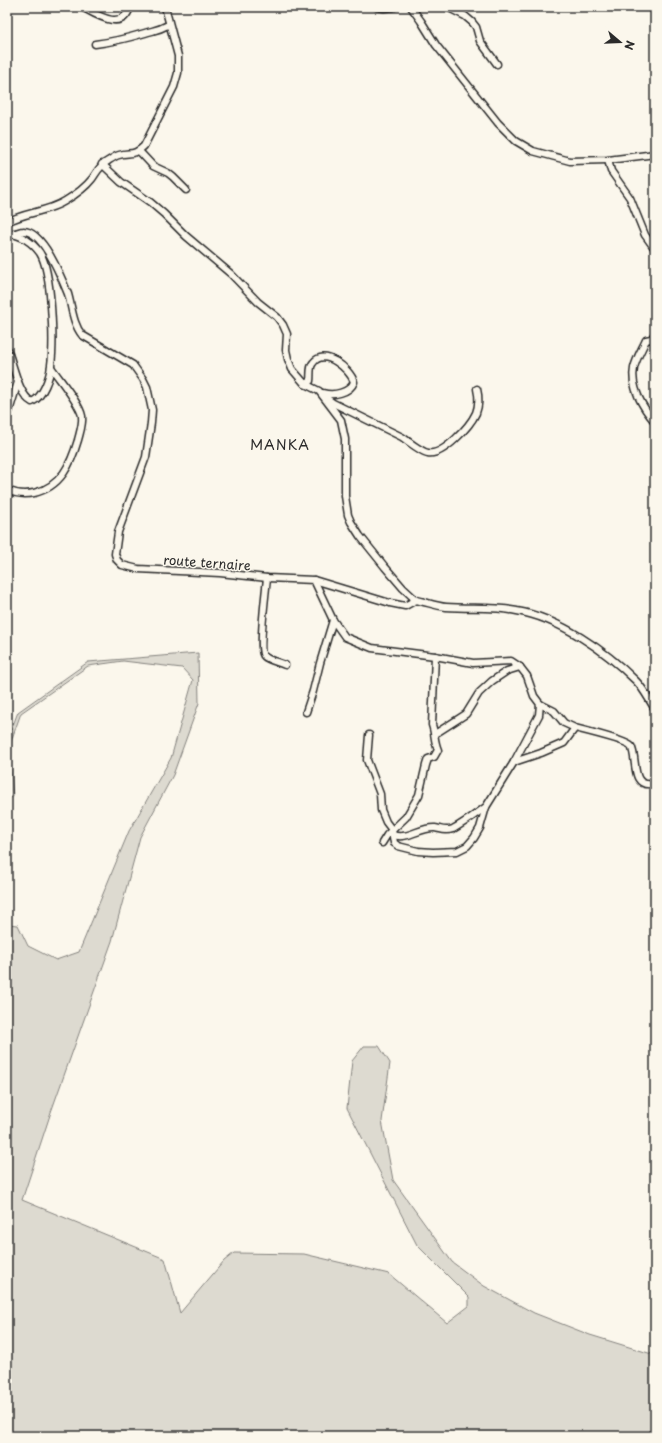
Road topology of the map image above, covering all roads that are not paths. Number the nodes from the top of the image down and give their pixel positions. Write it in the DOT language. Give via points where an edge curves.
graph roads {
  1 [pos="82,7"];
  2 [pos="130,7"];
  3 [pos="165,7"];
  4 [pos="377,7"];
  5 [pos="394,7"];
  6 [pos="410,7"];
  7 [pos="447,7"];
  8 [pos="168,25"];
  9 [pos="95,44"];
  10 [pos="497,64"];
  11 [pos="138,151"];
  12 [pos="655,154"];
  13 [pos="608,160"];
  14 [pos="102,164"];
  15 [pos="186,190"];
  16 [pos="7,222"];
  17 [pos="7,234"];
  18 [pos="14,234"];
  19 [pos="655,249"];
  20 [pos="655,334"];
  21 [pos="7,349"];
  22 [pos="51,367"];
  23 [pos="18,382"];
  24 [pos="305,384"];
  25 [pos="477,389"];
  26 [pos="319,391"];
  27 [pos="7,418"];
  28 [pos="655,422"];
  29 [pos="7,490"];
  30 [pos="267,578"];
  31 [pos="314,580"];
  32 [pos="416,600"];
  33 [pos="333,620"];
  34 [pos="435,656"];
  35 [pos="285,665"];
  36 [pos="520,667"];
  37 [pos="540,704"];
  38 [pos="655,709"];
  39 [pos="306,712"];
  40 [pos="575,728"];
  41 [pos="435,733"];
  42 [pos="369,735"];
  43 [pos="514,762"];
  44 [pos="652,784"];
  45 [pos="486,807"];
  46 [pos="393,832"];
  47 [pos="382,843"];
  1 -- 2 [label="street" via="112,20 125,18"];
  3 -- 8 [label="street"];
  4 -- 5 [label="street"];
  6 -- 13 [label="street" via="446,59 498,123 516,141 533,151 570,161"];
  7 -- 10 [label="street" via="472,22 480,41"];
  8 -- 9 [label="street" via="158,31 128,39"];
  8 -- 11 [label="street" via="178,56 178,72 174,87 144,146"];
  11 -- 14 [label="street" via="118,155"];
  11 -- 15 [label="street" via="153,166 168,173"];
  12 -- 13 [label="street"];
  13 -- 19 [label="street" via="611,171 630,198 645,235"];
  14 -- 16 [label="street" via="91,180 63,202"];
  14 -- 24 [label="street" via="120,182 164,214 277,317 286,334 288,359 292,369"];
  17 -- 18 [label="street"];
  18 -- 22 [label="street" via="30,242 40,254 45,266 53,345"];
  18 -- 30 [label="street, route ternaire" via="29,232 53,258 82,335 133,364 147,387 152,410 146,456 118,532 115,554 117,560 122,565 138,569 220,572"];
  20 -- 28 [label="street" via="646,340 633,370 636,389"];
  21 -- 23 [label="street"];
  22 -- 23 [label="street" via="38,398 32,402 26,397"];
  22 -- 29 [label="street" via="80,409 82,427 74,455 63,475 49,487 25,494"];
  23 -- 27 [label="street"];
  24 -- 26 [label="street"];
  24 -- 26 [label="street" via="310,381 313,363 322,358 337,361 354,382 347,391 328,395"];
  25 -- 26 [label="street" via="479,400 472,421 451,443 432,453 427,453 402,437 333,404"];
  26 -- 32 [label="street" via="340,420 344,430 345,496 351,522 384,567"];
  30 -- 31 [label="street, route ternaire"];
  30 -- 35 [label="street" via="262,630 263,655"];
  31 -- 32 [label="street, route ternaire" via="405,606"];
  31 -- 33 [label="street"];
  32 -- 38 [label="street, route ternaire" via="445,606 516,610 549,621 595,645 637,682"];
  33 -- 34 [label="street" via="345,637 372,648"];
  33 -- 39 [label="street"];
  34 -- 36 [label="street" via="473,663 511,661"];
  34 -- 41 [label="street" via="432,725"];
  36 -- 37 [label="street"];
  36 -- 41 [label="street" via="507,671 492,681 479,693 466,714"];
  37 -- 40 [label="street" via="554,711 564,723"];
  37 -- 43 [label="street" via="539,715"];
  40 -- 43 [label="street" via="564,743"];
  40 -- 44 [label="street" via="631,746 636,774 645,785"];
  41 -- 46 [label="street" via="434,741 438,750 434,757 428,759 419,795 406,817"];
  42 -- 46 [label="street" via="367,760 379,790 381,810"];
  43 -- 45 [label="street"];
  45 -- 46 [label="street" via="444,831 435,828 400,837"];
  45 -- 46 [label="street" via="474,838 467,846 457,851 418,851 398,846 394,843"];
  46 -- 47 [label="street"];
}
